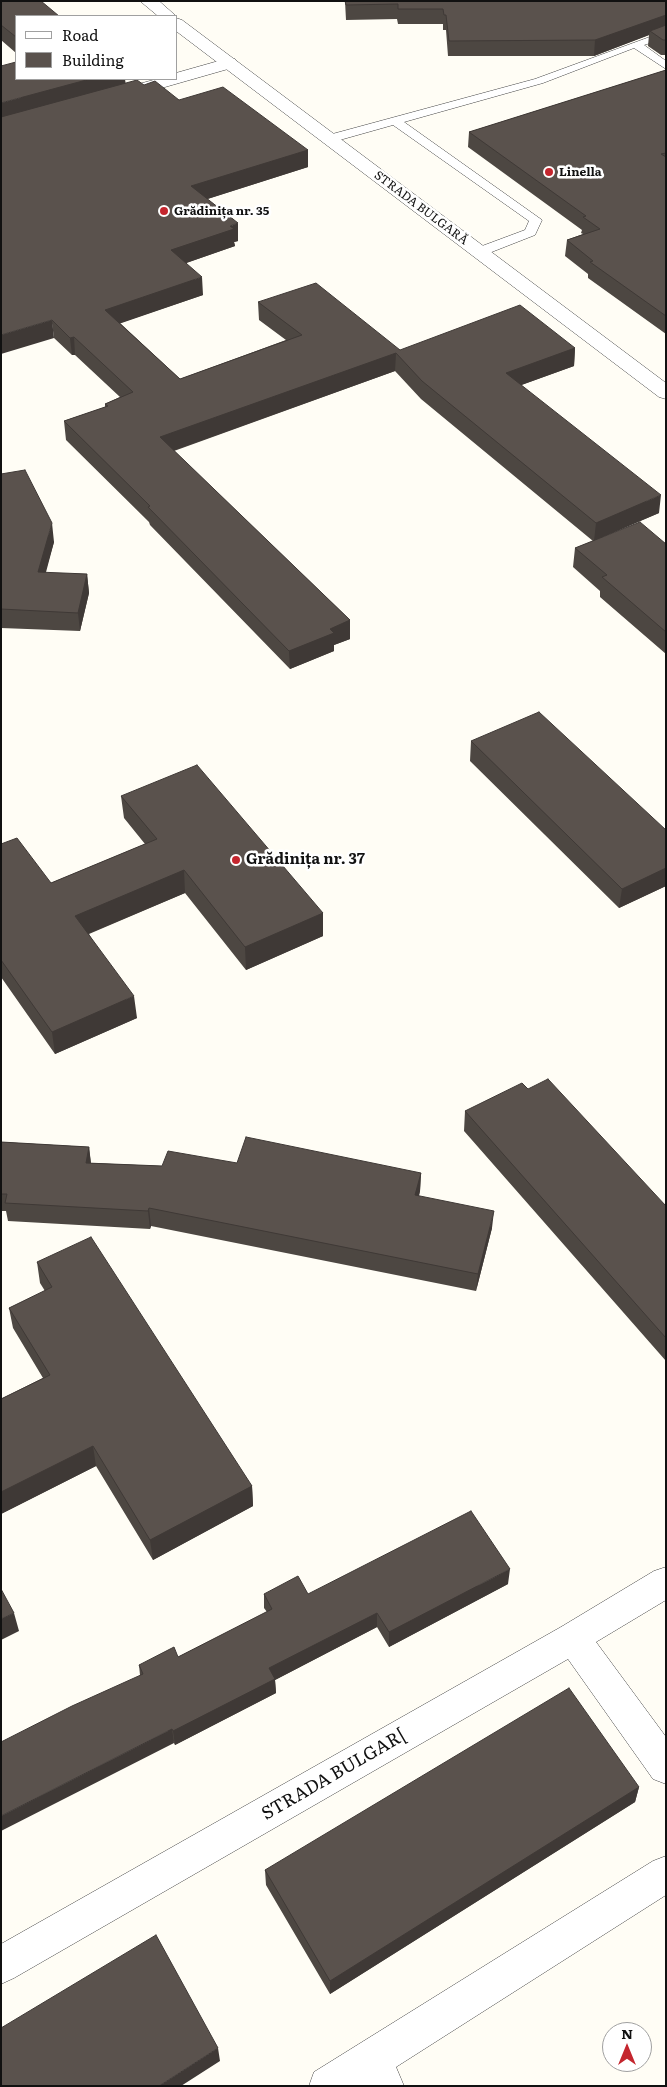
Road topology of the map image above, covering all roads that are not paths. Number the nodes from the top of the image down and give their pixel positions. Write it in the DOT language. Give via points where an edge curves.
graph roads {
  1 [pos="148,1"];
  2 [pos="167,15"];
  3 [pos="178,25"];
  4 [pos="666,34"];
  5 [pos="635,44"];
  6 [pos="229,63"];
  7 [pos="666,66"];
  8 [pos="178,78"];
  9 [pos="172,80"];
  10 [pos="110,97"];
  11 [pos="395,121"];
  12 [pos="329,139"];
  13 [pos="478,252"];
  14 [pos="666,393"];
  15 [pos="666,1582"];
  16 [pos="573,1638"];
  17 [pos="666,1767"];
  18 [pos="666,1874"];
  19 [pos="1,1965"];
  20 [pos="378,2074"];
  21 [pos="328,2086"];
  1 -- 2 [label="street"];
  3 -- 6 [label="street, STRADA BULGARĂ"];
  4 -- 5 [label="lane"];
  5 -- 7 [label="lane"];
  5 -- 11 [label="lane" via="539,81"];
  6 -- 8 [label="street"];
  6 -- 12 [label="street, STRADA BULGARĂ"];
  9 -- 10 [label="street"];
  11 -- 12 [label="lane"];
  11 -- 13 [label="lane" via="536,220 530,232"];
  12 -- 13 [label="street, STRADA BULGARĂ"];
  13 -- 14 [label="street, STRADA BULGARĂ"];
  15 -- 16 [label="street, STRADA BULGAR["];
  16 -- 17 [label="street"];
  16 -- 19 [label="street, STRADA BULGAR["];
  18 -- 20 [label="street"];
  20 -- 21 [label="street"];
}
